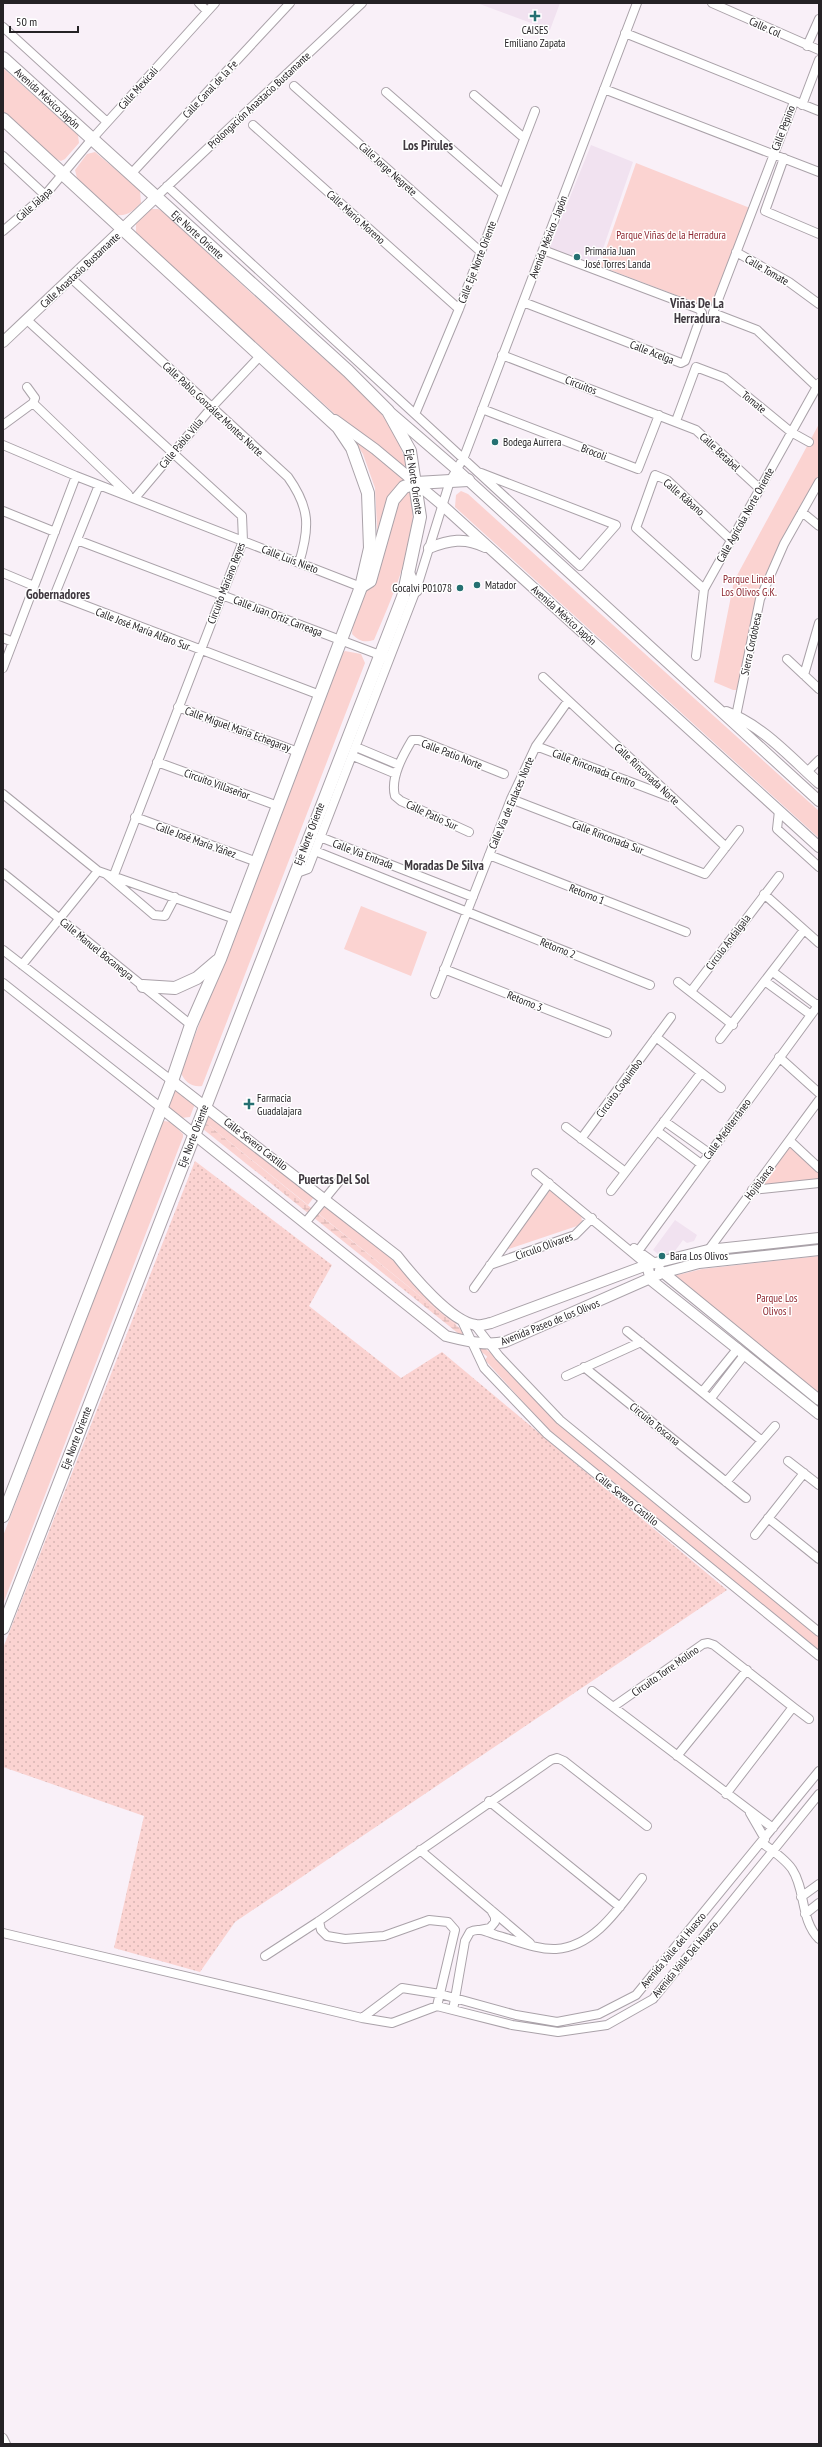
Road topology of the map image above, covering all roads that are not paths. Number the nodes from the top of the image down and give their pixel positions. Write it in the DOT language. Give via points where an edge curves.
graph roads {
  1 [pos="198,3"];
  2 [pos="215,3"];
  3 [pos="290,3"];
  4 [pos="362,3"];
  5 [pos="637,3"];
  6 [pos="712,3"];
  7 [pos="207,11"];
  8 [pos="819,19"];
  9 [pos="3,28"];
  10 [pos="625,33"];
  11 [pos="808,46"];
  12 [pos="819,50"];
  13 [pos="3,58"];
  14 [pos="819,60"];
  15 [pos="294,86"];
  16 [pos="604,89"];
  17 [pos="386,92"];
  18 [pos="474,95"];
  19 [pos="794,102"];
  20 [pos="802,105"];
  21 [pos="535,111"];
  22 [pos="819,111"];
  23 [pos="3,119"];
  24 [pos="107,122"];
  25 [pos="253,125"];
  26 [pos="524,138"];
  27 [pos="92,139"];
  28 [pos="774,155"];
  29 [pos="3,156"];
  30 [pos="784,158"];
  31 [pos="819,172"];
  32 [pos="131,174"];
  33 [pos="64,175"];
  34 [pos="167,186"];
  35 [pos="503,194"];
  36 [pos="45,195"];
  37 [pos="156,197"];
  38 [pos="123,230"];
  39 [pos="3,231"];
  40 [pos="819,234"];
  41 [pos="542,250"];
  42 [pos="481,252"];
  43 [pos="736,252"];
  44 [pos="72,278"];
  45 [pos="523,302"];
  46 [pos="819,304"];
  47 [pos="459,309"];
  48 [pos="27,320"];
  49 [pos="3,342"];
  50 [pos="261,355"];
  51 [pos="502,355"];
  52 [pos="818,384"];
  53 [pos="27,387"];
  54 [pos="33,403"];
  55 [pos="212,407"];
  56 [pos="482,409"];
  57 [pos="388,410"];
  58 [pos="324,412"];
  59 [pos="416,412"];
  60 [pos="659,415"];
  61 [pos="676,421"];
  62 [pos="3,425"];
  63 [pos="791,432"];
  64 [pos="809,442"];
  65 [pos="3,445"];
  66 [pos="172,452"];
  67 [pos="464,457"];
  68 [pos="456,469"];
  69 [pos="481,473"];
  70 [pos="76,476"];
  71 [pos="468,480"];
  72 [pos="450,481"];
  73 [pos="819,482"];
  74 [pos="416,483"];
  75 [pos="99,485"];
  76 [pos="760,488"];
  77 [pos="133,497"];
  78 [pos="441,504"];
  79 [pos="3,511"];
  80 [pos="802,512"];
  81 [pos="819,526"];
  82 [pos="56,532"];
  83 [pos="77,540"];
  84 [pos="731,540"];
  85 [pos="243,541"];
  86 [pos="430,548"];
  87 [pos="494,552"];
  88 [pos="299,563"];
  89 [pos="3,573"];
  90 [pos="408,573"];
  91 [pos="34,586"];
  92 [pos="361,587"];
  93 [pos="704,589"];
  94 [pos="416,590"];
  95 [pos="222,594"];
  96 [pos="819,623"];
  97 [pos="3,638"];
  98 [pos="341,640"];
  99 [pos="13,642"];
  100 [pos="200,651"];
  101 [pos="696,656"];
  102 [pos="384,657"];
  103 [pos="787,659"];
  104 [pos="3,668"];
  105 [pos="804,675"];
  106 [pos="543,677"];
  107 [pos="819,689"];
  108 [pos="365,692"];
  109 [pos="320,695"];
  110 [pos="568,701"];
  111 [pos="178,707"];
  112 [pos="370,709"];
  113 [pos="735,719"];
  114 [pos="536,746"];
  115 [pos="356,748"];
  116 [pos="298,752"];
  117 [pos="352,756"];
  118 [pos="819,760"];
  119 [pos="157,762"];
  120 [pos="399,765"];
  121 [pos="807,772"];
  122 [pos="396,774"];
  123 [pos="504,774"];
  124 [pos="819,783"];
  125 [pos="3,794"];
  126 [pos="510,799"];
  127 [pos="675,799"];
  128 [pos="819,802"];
  129 [pos="278,806"];
  130 [pos="779,811"];
  131 [pos="135,817"];
  132 [pos="739,830"];
  133 [pos="469,832"];
  134 [pos="320,837"];
  135 [pos="726,847"];
  136 [pos="819,847"];
  137 [pos="315,851"];
  138 [pos="489,855"];
  139 [pos="382,861"];
  140 [pos="257,862"];
  141 [pos="819,867"];
  142 [pos="101,872"];
  143 [pos="3,873"];
  144 [pos="294,874"];
  145 [pos="114,875"];
  146 [pos="377,875"];
  147 [pos="779,876"];
  148 [pos="764,894"];
  149 [pos="175,897"];
  150 [pos="473,897"];
  151 [pos="467,912"];
  152 [pos="235,919"];
  153 [pos="60,920"];
  154 [pos="804,930"];
  155 [pos="686,932"];
  156 [pos="819,943"];
  157 [pos="3,950"];
  158 [pos="220,959"];
  159 [pos="22,965"];
  160 [pos="444,970"];
  161 [pos="773,972"];
  162 [pos="678,982"];
  163 [pos="766,982"];
  164 [pos="3,983"];
  165 [pos="650,985"];
  166 [pos="143,986"];
  167 [pos="692,990"];
  168 [pos="435,994"];
  169 [pos="818,1005"];
  170 [pos="811,1015"];
  171 [pos="671,1018"];
  172 [pos="733,1024"];
  173 [pos="191,1025"];
  174 [pos="607,1034"];
  175 [pos="656,1037"];
  176 [pos="720,1039"];
  177 [pos="780,1057"];
  178 [pos="701,1072"];
  179 [pos="172,1081"];
  180 [pos="720,1088"];
  181 [pos="819,1093"];
  182 [pos="819,1100"];
  183 [pos="205,1105"];
  184 [pos="160,1107"];
  185 [pos="664,1121"];
  186 [pos="566,1126"];
  187 [pos="657,1131"];
  188 [pos="195,1133"];
  189 [pos="581,1139"];
  190 [pos="790,1141"];
  191 [pos="709,1153"];
  192 [pos="701,1164"];
  193 [pos="819,1168"];
  194 [pos="624,1171"];
  195 [pos="536,1173"];
  196 [pos="341,1179"];
  197 [pos="549,1183"];
  198 [pos="819,1183"];
  199 [pos="752,1190"];
  200 [pos="611,1191"];
  201 [pos="325,1199"];
  202 [pos="592,1218"];
  203 [pos="305,1223"];
  204 [pos="819,1238"];
  205 [pos="708,1250"];
  206 [pos="819,1250"];
  207 [pos="637,1252"];
  208 [pos="699,1263"];
  209 [pos="651,1264"];
  210 [pos="490,1265"];
  211 [pos="662,1273"];
  212 [pos="651,1280"];
  213 [pos="474,1288"];
  214 [pos="461,1319"];
  215 [pos="476,1325"];
  216 [pos="627,1331"];
  217 [pos="471,1342"];
  218 [pos="641,1342"];
  219 [pos="492,1344"];
  220 [pos="741,1351"];
  221 [pos="584,1367"];
  222 [pos="566,1376"];
  223 [pos="704,1392"];
  224 [pos="711,1398"];
  225 [pos="819,1400"];
  226 [pos="819,1414"];
  227 [pos="775,1426"];
  228 [pos="762,1441"];
  229 [pos="788,1461"];
  230 [pos="804,1473"];
  231 [pos="726,1482"];
  232 [pos="819,1485"];
  233 [pos="746,1498"];
  234 [pos="3,1516"];
  235 [pos="768,1518"];
  236 [pos="755,1535"];
  237 [pos="819,1559"];
  238 [pos="3,1628"];
  239 [pos="819,1632"];
  240 [pos="819,1656"];
  241 [pos="746,1670"];
  242 [pos="592,1690"];
  243 [pos="613,1707"];
  244 [pos="793,1707"];
  245 [pos="809,1718"];
  246 [pos="677,1756"];
  247 [pos="819,1771"];
  248 [pos="726,1794"];
  249 [pos="819,1794"];
  250 [pos="490,1801"];
  251 [pos="748,1811"];
  252 [pos="647,1826"];
  253 [pos="774,1828"];
  254 [pos="763,1841"];
  255 [pos="420,1850"];
  256 [pos="774,1851"];
  257 [pos="642,1878"];
  258 [pos="819,1884"];
  259 [pos="801,1896"];
  260 [pos="819,1903"];
  261 [pos="488,1906"];
  262 [pos="620,1907"];
  263 [pos="805,1914"];
  264 [pos="320,1921"];
  265 [pos="479,1930"];
  266 [pos="3,1933"];
  267 [pos="819,1939"];
  268 [pos="532,1945"];
  269 [pos="265,1956"];
  270 [pos="440,1994"];
  271 [pos="455,1998"];
  272 [pos="437,2006"];
  273 [pos="453,2010"];
  274 [pos="362,2018"];
  275 [pos="3,2438"];
  276 [pos="6,2444"];
  1 -- 7 [label="street"];
  2 -- 7 [label="street, Calle Mexicali"];
  3 -- 32 [label="street, Calle Canal de la Fe"];
  4 -- 34 [label="street, Prolongación Anastacio Bustamante"];
  5 -- 10 [label="street, Avenida México - Japón"];
  6 -- 11 [label="street, Calle Col"];
  7 -- 24 [label="street, Calle Mexicali"];
  8 -- 11 [label="street"];
  9 -- 24 [label="street"];
  10 -- 16 [label="street, Avenida México - Japón"];
  10 -- 19 [label="street, Calle Pepino"];
  11 -- 12 [label="street, Calle Col"];
  13 -- 27 [label="main road, Avenida México-Japón"];
  14 -- 20 [label="street"];
  15 -- 42 [label="street, Calle Jorge Negrete"];
  16 -- 28 [label="street, Calle Pepino"];
  16 -- 41 [label="street, Avenida México - Japón"];
  17 -- 35 [label="street"];
  18 -- 26 [label="street"];
  19 -- 20 [label="street"];
  19 -- 28 [label="street, Calle Pepino"];
  20 -- 22 [label="street"];
  21 -- 26 [label="street, Calle Eje Norte Oriente"];
  23 -- 33 [label="main road"];
  24 -- 27 [label="street, Calle Mexicali"];
  25 -- 47 [label="street, Calle Mario Moreno"];
  26 -- 35 [label="street, Calle Eje Norte Oriente"];
  27 -- 32 [label="main road, Eje Norte Oriente"];
  27 -- 33 [label="street, Calle Mexicali"];
  28 -- 30 [label="street"];
  28 -- 43 [label="street"];
  29 -- 36 [label="street"];
  30 -- 31 [label="street"];
  30 -- 40 [label="street" via="765,211"];
  32 -- 37 [label="main road, Eje Norte Oriente"];
  33 -- 36 [label="street, Calle Jalapa"];
  33 -- 38 [label="main road"];
  34 -- 37 [label="street, Prolongación Anastacio Bustamante"];
  34 -- 59 [label="street, Eje Norte Oriente"];
  35 -- 42 [label="street, Calle Eje Norte Oriente"];
  36 -- 39 [label="street, Calle Jalapa"];
  37 -- 38 [label="street, Calle Anastasio Bustamante"];
  37 -- 57 [label="main road, Eje Norte Oriente"];
  38 -- 44 [label="street, Calle Anastasio Bustamante"];
  38 -- 50 [label="main road"];
  41 -- 45 [label="street, Avenida México - Japón"];
  41 -- 45 [label="street, Calle Acelga" via="699,309 702,313 685,361 681,363"];
  42 -- 47 [label="street, Calle Eje Norte Oriente"];
  43 -- 46 [label="street, Calle Tomate" via="789,282"];
  43 -- 52 [label="street, Calle Tomate" via="712,313 757,330"];
  44 -- 48 [label="street, Calle Anastasio Bustamante"];
  44 -- 55 [label="street, Calle Pablo González Montes Norte"];
  45 -- 51 [label="street, Avenida México - Japón"];
  47 -- 59 [label="street, Calle Eje Norte Oriente"];
  48 -- 49 [label="street, Calle Anastasio Bustamante"];
  48 -- 66 [label="street, Circuito Mariano Reyes"];
  50 -- 55 [label="street, Calle Pablo Villa"];
  50 -- 58 [label="main road"];
  51 -- 56 [label="street, Avenida México - Japón"];
  51 -- 60 [label="street, Circuitos"];
  52 -- 63 [label="street, Calle Agrícola Norte Oriente"];
  53 -- 54 [label="street" via="35,398"];
  54 -- 62 [label="street"];
  54 -- 77 [label="street, Calle Luis Nieto"];
  55 -- 66 [label="street, Calle Pablo Villa"];
  55 -- 88 [label="street, Calle Pablo González Montes Norte" via="288,477 300,495 306,519 306,538"];
  56 -- 60 [label="street, Brocoli" via="638,469"];
  56 -- 67 [label="street, Avenida México - Japón"];
  57 -- 68 [label="street"];
  57 -- 74 [label="main road, Eje Norte Oriente" via="410,451"];
  58 -- 74 [label="street, Avenida México Japón"];
  58 -- 92 [label="main road" via="352,448 368,493 370,548"];
  59 -- 67 [label="street, Eje Norte Oriente"];
  60 -- 61 [label="street, Calle Betabel"];
  61 -- 63 [label="street, Tomate" via="696,367 724,378"];
  61 -- 76 [label="street, Calle Betabel" via="696,430"];
  63 -- 64 [label="street, Tomate"];
  63 -- 76 [label="street, Calle Agrícola Norte Oriente"];
  65 -- 70 [label="street, Calle Luis Nieto"];
  66 -- 77 [label="street, Calle Pablo Villa"];
  66 -- 85 [label="street, Circuito Mariano Reyes" via="242,516"];
  67 -- 68 [label="street, Avenida México - Japón"];
  67 -- 69 [label="street, Eje Norte Oriente"];
  68 -- 71 [label="street"];
  68 -- 72 [label="street, Avenida México - Japón"];
  69 -- 69 [label="street, Eje Norte Oriente" via="580,566 616,525 601,520"];
  70 -- 75 [label="street, Calle Luis Nieto"];
  70 -- 82 [label="street"];
  71 -- 72 [label="main road"];
  71 -- 113 [label="street" via="718,709"];
  72 -- 74 [label="main road"];
  72 -- 78 [label="street, Avenida México - Japón"];
  73 -- 80 [label="street, Sierra Cordobesa"];
  74 -- 78 [label="street, Avenida México Japón"];
  74 -- 90 [label="main road, Eje Norte Oriente" via="420,517"];
  74 -- 92 [label="main road" via="404,487 393,500 370,581"];
  75 -- 77 [label="street, Calle Luis Nieto"];
  75 -- 83 [label="street, Calle José María Alfaro Sur"];
  76 -- 84 [label="street, Calle Agrícola Norte Oriente"];
  77 -- 85 [label="street, Calle Luis Nieto"];
  78 -- 86 [label="street, Avenida México - Japón"];
  78 -- 87 [label="street, Avenida México Japón"];
  79 -- 82 [label="street"];
  80 -- 81 [label="street"];
  80 -- 113 [label="street, Sierra Cordobesa" via="784,544 760,599"];
  82 -- 91 [label="street"];
  83 -- 95 [label="street, Calle Juan Ortiz Carreaga"];
  83 -- 100 [label="street, Calle José María Alfaro Sur" via="55,594"];
  84 -- 93 [label="street, Calle Agrícola Norte Oriente"];
  84 -- 93 [label="street, Calle Rábano" via="667,480 655,475 636,528"];
  85 -- 88 [label="street, Calle Luis Nieto"];
  85 -- 95 [label="street, Circuito Mariano Reyes"];
  86 -- 87 [label="street" via="448,541 461,540 476,543"];
  86 -- 94 [label="street, Avenida México - Japón"];
  87 -- 130 [label="street, Avenida México Japón"];
  88 -- 92 [label="street, Calle Luis Nieto"];
  89 -- 91 [label="street"];
  90 -- 94 [label="main road"];
  90 -- 102 [label="main road, Eje Norte Oriente"];
  91 -- 99 [label="street"];
  92 -- 98 [label="main road"];
  93 -- 101 [label="street, Calle Agrícola Norte Oriente"];
  94 -- 102 [label="street, Avenida México - Japón"];
  95 -- 98 [label="street, Calle Juan Ortiz Carreaga"];
  95 -- 100 [label="street, Circuito Mariano Reyes"];
  96 -- 105 [label="street"];
  97 -- 99 [label="street"];
  98 -- 102 [label="street, Calle Juan Ortiz Carreaga"];
  98 -- 109 [label="main road"];
  99 -- 104 [label="street"];
  100 -- 109 [label="street, Calle José María Alfaro Sur"];
  100 -- 111 [label="street, Circuito Mariano Reyes"];
  102 -- 108 [label="main road, Eje Norte Oriente"];
  102 -- 112 [label="street, Avenida México - Japón"];
  103 -- 105 [label="street"];
  105 -- 107 [label="street"];
  106 -- 110 [label="street, Calle Rinconada Norte"];
  108 -- 112 [label="main road"];
  108 -- 144 [label="main road, Eje Norte Oriente"];
  109 -- 116 [label="main road"];
  110 -- 114 [label="street, Calle Vía de Enlaces Norte"];
  110 -- 127 [label="street, Calle Rinconada Norte"];
  111 -- 116 [label="street, Calle Miguel María Echegaray"];
  111 -- 119 [label="street, Circuito Mariano Reyes"];
  112 -- 115 [label="street, Avenida México - Japón"];
  113 -- 121 [label="street" via="769,738"];
  113 -- 128 [label="street"];
  114 -- 126 [label="street, Calle Vía de Enlaces Norte"];
  114 -- 127 [label="street, Calle Rinconada Centro"];
  115 -- 117 [label="street, Avenida México - Japón"];
  115 -- 120 [label="street"];
  116 -- 129 [label="main road"];
  117 -- 122 [label="street"];
  117 -- 134 [label="street, Avenida México - Japón"];
  118 -- 121 [label="street"];
  119 -- 129 [label="street, Circuito Villaseñor"];
  119 -- 131 [label="street, Circuito Mariano Reyes"];
  120 -- 122 [label="street, Calle Patio Norte"];
  120 -- 123 [label="street, Calle Patio Norte" via="412,740 419,740"];
  121 -- 124 [label="street"];
  122 -- 133 [label="street, Calle Patio Sur" via="394,792 401,801"];
  125 -- 142 [label="street"];
  126 -- 135 [label="street, Calle Rinconada Sur" via="706,874"];
  126 -- 138 [label="street, Calle Vía de Enlaces Norte"];
  127 -- 135 [label="street, Calle Rinconada Norte"];
  129 -- 140 [label="main road"];
  130 -- 136 [label="street, Avenida México Japón"];
  130 -- 141 [label="street" via="777,829"];
  131 -- 140 [label="street, Calle José María Yáñez"];
  131 -- 145 [label="street, Circuito Mariano Reyes"];
  132 -- 135 [label="street"];
  134 -- 137 [label="street, Avenida México - Japón"];
  134 -- 139 [label="street, Calle Vía Entrada"];
  137 -- 144 [label="street, Avenida México - Japón" via="308,869"];
  137 -- 146 [label="street, Calle Vía Entrada"];
  138 -- 150 [label="street, Calle Vía de Enlaces Norte"];
  138 -- 155 [label="street, Retorno 1"];
  139 -- 146 [label="street"];
  139 -- 150 [label="street, Calle Vía Entrada"];
  140 -- 152 [label="main road"];
  142 -- 145 [label="street"];
  142 -- 149 [label="street" via="154,915 165,916"];
  142 -- 153 [label="street"];
  143 -- 153 [label="street, Calle Manuel Bocanegra"];
  144 -- 183 [label="main road, Eje Norte Oriente"];
  145 -- 149 [label="street"];
  146 -- 151 [label="street, Calle Vía Entrada"];
  147 -- 148 [label="street, Circulo Andalgala"];
  148 -- 154 [label="street"];
  148 -- 167 [label="street, Circulo Andalgala"];
  149 -- 152 [label="street"];
  150 -- 151 [label="street, Calle Vía de Enlaces Norte"];
  151 -- 160 [label="street, Calle Vía de Enlaces Norte"];
  151 -- 165 [label="street, Retorno 2"];
  152 -- 158 [label="main road"];
  153 -- 159 [label="street"];
  153 -- 166 [label="street, Calle Manuel Bocanegra"];
  154 -- 156 [label="street"];
  154 -- 161 [label="street"];
  157 -- 159 [label="street, Calle Severo Castillo"];
  158 -- 166 [label="main road" via="197,978 175,988"];
  158 -- 173 [label="main road"];
  159 -- 179 [label="street, Calle Severo Castillo"];
  160 -- 168 [label="street, Calle Vía de Enlaces Norte"];
  160 -- 174 [label="street, Retorno 3"];
  161 -- 163 [label="street"];
  161 -- 169 [label="street"];
  162 -- 167 [label="street"];
  163 -- 170 [label="street"];
  163 -- 172 [label="street"];
  164 -- 184 [label="street"];
  166 -- 173 [label="street, Calle Manuel Bocanegra"];
  167 -- 172 [label="street"];
  169 -- 170 [label="street, Calle Mediterráneo"];
  170 -- 177 [label="street, Calle Mediterráneo"];
  171 -- 175 [label="street, Circuito Coquimbo"];
  172 -- 176 [label="street"];
  173 -- 179 [label="main road"];
  175 -- 178 [label="street"];
  175 -- 189 [label="street, Circuito Coquimbo"];
  177 -- 181 [label="street"];
  177 -- 191 [label="street, Calle Mediterráneo"];
  178 -- 180 [label="street"];
  178 -- 185 [label="street"];
  179 -- 183 [label="street, Calle Severo Castillo"];
  179 -- 184 [label="main road"];
  182 -- 190 [label="street, Hojiblanca"];
  183 -- 188 [label="main road, Eje Norte Oriente"];
  183 -- 201 [label="street, Calle Severo Castillo"];
  184 -- 188 [label="street"];
  184 -- 234 [label="main road"];
  185 -- 187 [label="street"];
  185 -- 191 [label="street"];
  186 -- 189 [label="street"];
  187 -- 192 [label="street"];
  187 -- 194 [label="street"];
  188 -- 203 [label="street"];
  188 -- 238 [label="main road, Eje Norte Oriente"];
  189 -- 194 [label="street"];
  190 -- 193 [label="street"];
  190 -- 199 [label="street, Hojiblanca"];
  191 -- 192 [label="street, Calle Mediterráneo"];
  192 -- 207 [label="street, Calle Mediterráneo"];
  194 -- 200 [label="street"];
  195 -- 197 [label="street"];
  196 -- 201 [label="street"];
  197 -- 202 [label="street"];
  197 -- 210 [label="street, Circulo Olivares"];
  198 -- 199 [label="street"];
  199 -- 205 [label="street, Hojiblanca"];
  201 -- 203 [label="street"];
  201 -- 214 [label="street, Calle Severo Castillo" via="397,1256 423,1289"];
  202 -- 207 [label="street"];
  202 -- 210 [label="street, Circulo Olivares" via="575,1235"];
  203 -- 217 [label="street, Avenida Paseo de los Olivos" via="446,1336"];
  204 -- 205 [label="street, Avenida Paseo de los Olivos"];
  205 -- 208 [label="street, Hojiblanca"];
  205 -- 209 [label="street, Avenida Paseo de los Olivos"];
  206 -- 208 [label="street, Avenida Paseo de los Olivos"];
  207 -- 209 [label="street"];
  208 -- 211 [label="street, Avenida Paseo de los Olivos"];
  209 -- 211 [label="street"];
  209 -- 212 [label="street"];
  209 -- 215 [label="street, Avenida Paseo de los Olivos" via="491,1323"];
  210 -- 213 [label="street, Circulo Olivares"];
  211 -- 212 [label="street, Avenida Paseo de los Olivos"];
  211 -- 225 [label="street"];
  212 -- 219 [label="street, Avenida Paseo de los Olivos" via="505,1342"];
  212 -- 220 [label="street"];
  214 -- 215 [label="street, Calle Severo Castillo"];
  214 -- 217 [label="street, Calle Severo Castillo"];
  215 -- 219 [label="street, Calle Severo Castillo"];
  216 -- 218 [label="street"];
  217 -- 219 [label="street, Avenida Paseo de los Olivos"];
  217 -- 240 [label="street, Calle Severo Castillo" via="484,1368 546,1434"];
  218 -- 221 [label="street"];
  218 -- 223 [label="street"];
  219 -- 239 [label="street, Calle Severo Castillo" via="499,1356 560,1420"];
  220 -- 223 [label="street"];
  220 -- 224 [label="street"];
  220 -- 226 [label="street"];
  221 -- 222 [label="street"];
  221 -- 231 [label="street, Circuito Toscana"];
  223 -- 224 [label="street"];
  224 -- 228 [label="street"];
  227 -- 228 [label="street"];
  228 -- 231 [label="street"];
  229 -- 230 [label="street"];
  230 -- 232 [label="street"];
  230 -- 235 [label="street"];
  231 -- 233 [label="street, Circuito Toscana"];
  235 -- 236 [label="street"];
  235 -- 237 [label="street"];
  241 -- 243 [label="street, Circuito Torre Molino" via="708,1643 703,1644"];
  241 -- 244 [label="street, Circuito Torre Molino"];
  241 -- 246 [label="street"];
  242 -- 243 [label="street"];
  243 -- 246 [label="street"];
  244 -- 245 [label="street, Circuito Torre Molino"];
  244 -- 248 [label="street"];
  246 -- 248 [label="street"];
  247 -- 253 [label="street, Avenida Valle del Huasco"];
  248 -- 251 [label="street"];
  249 -- 256 [label="street"];
  250 -- 252 [label="street" via="557,1758"];
  250 -- 255 [label="street"];
  250 -- 262 [label="street"];
  251 -- 253 [label="street"];
  251 -- 254 [label="street"];
  253 -- 254 [label="street, Avenida Valle del Huasco"];
  254 -- 256 [label="street"];
  254 -- 271 [label="street, Avenida Valle del Huasco" via="636,1995 599,2014 557,2022 516,2015"];
  255 -- 261 [label="street"];
  255 -- 264 [label="street"];
  256 -- 259 [label="street" via="792,1870"];
  256 -- 273 [label="street, Avenida Valle Del Huasco" via="653,1999 607,2026 558,2032 512,2025"];
  257 -- 262 [label="street"];
  258 -- 259 [label="street"];
  259 -- 263 [label="street"];
  260 -- 263 [label="street"];
  261 -- 265 [label="street" via="495,1917 495,1922 490,1928"];
  261 -- 268 [label="street"];
  262 -- 268 [label="street" via="598,1930 580,1943 556,1948"];
  263 -- 267 [label="street"];
  264 -- 269 [label="street"];
  264 -- 270 [label="street" via="321,1930 327,1936 336,1939 384,1936 429,1920 448,1922 455,1930"];
  265 -- 268 [label="street"];
  265 -- 271 [label="street" via="470,1932 465,1941"];
  266 -- 274 [label="street"];
  270 -- 271 [label="street, Avenida Valle del Huasco"];
  270 -- 272 [label="street"];
  270 -- 274 [label="street, Avenida Valle del Huasco" via="402,1988"];
  271 -- 273 [label="street"];
  272 -- 273 [label="street, Avenida Valle Del Huasco"];
  272 -- 274 [label="street" via="392,2023"];
  275 -- 276 [label="street"];
}
